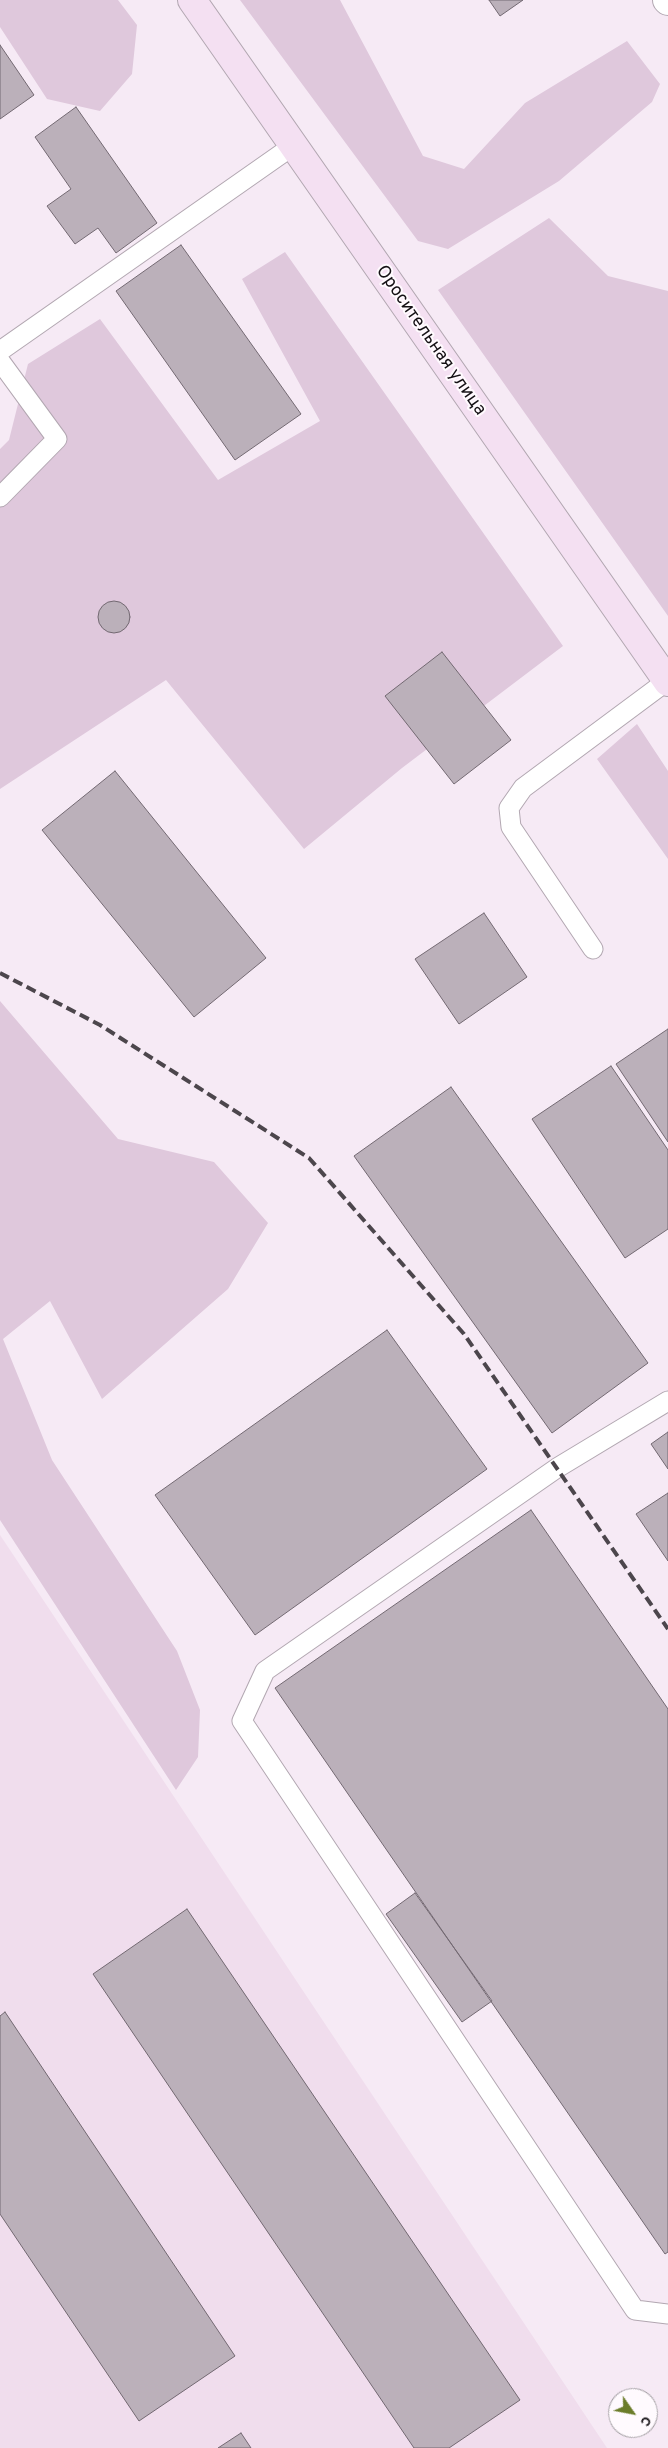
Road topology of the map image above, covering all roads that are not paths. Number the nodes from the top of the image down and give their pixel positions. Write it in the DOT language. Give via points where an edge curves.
graph roads {
  1 [pos="192,0"];
  2 [pos="294,145"];
  3 [pos="0,351"];
  4 [pos="0,361"];
  5 [pos="0,497"];
  6 [pos="668,681"];
  7 [pos="593,948"];
  8 [pos="668,1401"];
  9 [pos="668,2314"];
  1 -- 2 [label="main road, Оросительная улица"];
  2 -- 3 [label="lane"];
  2 -- 6 [label="main road, Оросительная улица"];
  4 -- 5 [label="lane" via="57,439"];
  6 -- 7 [label="lane" via="523,788 509,808 511,827"];
  8 -- 9 [label="lane" via="557,1468 265,1671 242,1721 635,2310"];
}
